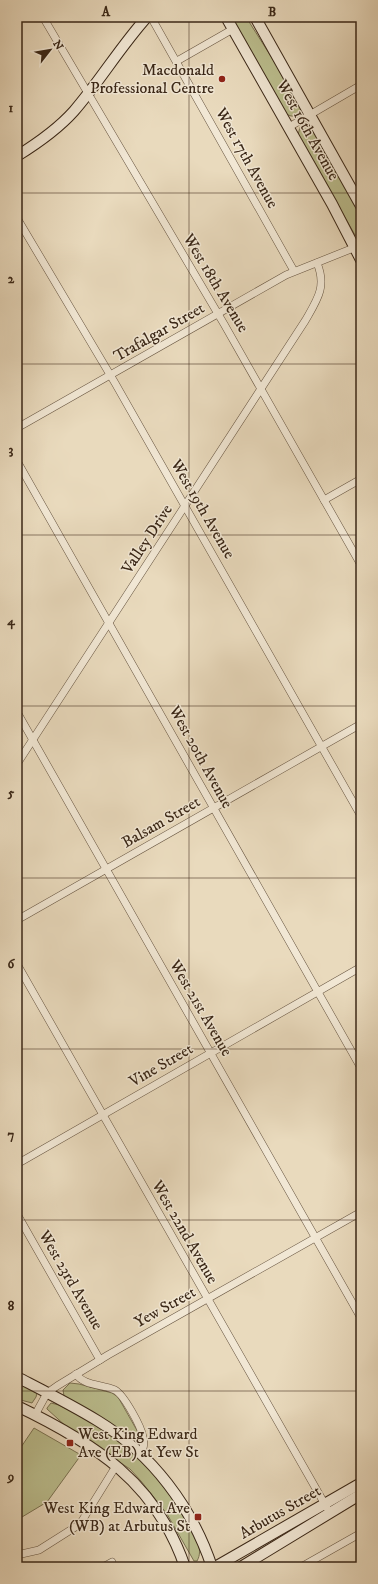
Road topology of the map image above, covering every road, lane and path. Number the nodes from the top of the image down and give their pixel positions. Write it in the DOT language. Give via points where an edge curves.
graph roads {
  1 [pos="43,17"];
  2 [pos="147,17"];
  3 [pos="151,17"];
  4 [pos="226,17"];
  5 [pos="254,17"];
  6 [pos="233,29"];
  7 [pos="176,61"];
  8 [pos="361,85"];
  9 [pos="88,94"];
  10 [pos="310,114"];
  11 [pos="289,126"];
  12 [pos="17,156"];
  13 [pos="361,206"];
  14 [pos="17,218"];
  15 [pos="358,246"];
  16 [pos="361,260"];
  17 [pos="318,263"];
  18 [pos="294,271"];
  19 [pos="218,314"];
  20 [pos="111,376"];
  21 [pos="261,388"];
  22 [pos="17,428"];
  23 [pos="17,461"];
  24 [pos="361,479"];
  25 [pos="324,500"];
  26 [pos="185,507"];
  27 [pos="361,565"];
  28 [pos="109,623"];
  29 [pos="17,712"];
  30 [pos="361,724"];
  31 [pos="33,740"];
  32 [pos="321,747"];
  33 [pos="17,764"];
  34 [pos="214,808"];
  35 [pos="361,816"];
  36 [pos="106,869"];
  37 [pos="17,920"];
  38 [pos="17,964"];
  39 [pos="361,968"];
  40 [pos="318,992"];
  41 [pos="210,1053"];
  42 [pos="361,1068"];
  43 [pos="103,1115"];
  44 [pos="17,1164"];
  45 [pos="361,1212"];
  46 [pos="17,1214"];
  47 [pos="315,1238"];
  48 [pos="208,1299"];
  49 [pos="361,1318"];
  50 [pos="100,1360"];
  51 [pos="76,1374"];
  52 [pos="17,1377"];
  53 [pos="47,1393"];
  54 [pos="17,1406"];
  55 [pos="35,1415"];
  56 [pos="141,1455"];
  57 [pos="116,1466"];
  58 [pos="361,1483"];
  59 [pos="361,1494"];
  60 [pos="325,1504"];
  61 [pos="330,1513"];
  62 [pos="361,1533"];
  63 [pos="17,1555"];
  64 [pos="112,1562"];
  65 [pos="103,1567"];
  66 [pos="185,1567"];
  67 [pos="212,1567"];
  68 [pos="215,1567"];
  69 [pos="241,1567"];
  70 [pos="301,1567"];
  1 -- 9 [label="street, West 18th Avenue"];
  2 -- 9 [label="main road"];
  3 -- 7 [label="street, West 17th Avenue"];
  4 -- 6 [label="main road, West 16th Avenue"];
  5 -- 10 [label="main road, West 16th Avenue"];
  6 -- 7 [label="street"];
  6 -- 11 [label="main road, West 16th Avenue"];
  7 -- 18 [label="street, West 17th Avenue"];
  8 -- 10 [label="street"];
  9 -- 12 [label="main road" via="59,126"];
  9 -- 19 [label="street, West 18th Avenue"];
  10 -- 11 [label="street"];
  10 -- 13 [label="main road, West 16th Avenue"];
  11 -- 15 [label="main road, West 16th Avenue"];
  14 -- 20 [label="street, West 19th Avenue"];
  15 -- 16 [label="main road, West 16th Avenue"];
  15 -- 17 [label="street, Trafalgar Street"];
  17 -- 18 [label="street, Trafalgar Street"];
  17 -- 21 [label="street, Valley Drive" via="322,275 318,297 306,321"];
  18 -- 19 [label="street, Trafalgar Street"];
  19 -- 20 [label="street, Trafalgar Street"];
  19 -- 21 [label="street, West 18th Avenue"];
  20 -- 22 [label="street, Trafalgar Street"];
  20 -- 26 [label="street, West 19th Avenue"];
  21 -- 25 [label="street, West 18th Avenue"];
  21 -- 26 [label="street, Valley Drive"];
  23 -- 28 [label="street, West 20th Avenue"];
  24 -- 25 [label="street"];
  25 -- 27 [label="street, West 18th Avenue"];
  26 -- 28 [label="street, Valley Drive"];
  26 -- 32 [label="street, West 19th Avenue"];
  28 -- 31 [label="street, Valley Drive"];
  28 -- 34 [label="street, West 20th Avenue"];
  29 -- 31 [label="street, West 21st Avenue"];
  30 -- 32 [label="street, Balsam Street"];
  31 -- 33 [label="street, Valley Drive"];
  31 -- 36 [label="street, West 21st Avenue"];
  32 -- 34 [label="street, Balsam Street"];
  32 -- 35 [label="street, West 19th Avenue"];
  34 -- 36 [label="street, Balsam Street"];
  34 -- 40 [label="street, West 20th Avenue"];
  36 -- 37 [label="street, Balsam Street"];
  36 -- 41 [label="street, West 21st Avenue"];
  38 -- 43 [label="street, West 22nd Avenue"];
  39 -- 40 [label="street, Vine Street"];
  40 -- 41 [label="street, Vine Street"];
  40 -- 42 [label="street, West 20th Avenue"];
  41 -- 43 [label="street, Vine Street"];
  41 -- 47 [label="street, West 21st Avenue"];
  43 -- 44 [label="street, Vine Street"];
  43 -- 48 [label="street, West 22nd Avenue"];
  45 -- 47 [label="street, Yew Street"];
  46 -- 50 [label="street, West 23rd Avenue"];
  47 -- 48 [label="street, Yew Street"];
  47 -- 49 [label="street, West 21st Avenue"];
  48 -- 50 [label="street, Yew Street"];
  48 -- 60 [label="street, West 22nd Avenue"];
  50 -- 51 [label="street, Yew Street"];
  51 -- 53 [label="street, Yew Street"];
  51 -- 56 [label="street" via="83,1381 112,1389 120,1394 141,1429 144,1444"];
  52 -- 53 [label="main road"];
  53 -- 55 [label="street, Yew Street"];
  53 -- 56 [label="main road" via="98,1421"];
  54 -- 55 [label="main road"];
  55 -- 57 [label="main road" via="77,1438"];
  56 -- 67 [label="main road" via="168,1484 188,1513 205,1546"];
  57 -- 63 [label="street" via="80,1524 39,1550"];
  57 -- 66 [label="main road" via="142,1490 161,1517"];
  58 -- 60 [label="main road, Arbutus Street"];
  59 -- 61 [label="main road, Arbutus Street"];
  60 -- 61 [label="street, West 22nd Avenue"];
  60 -- 68 [label="main road, Arbutus Street"];
  61 -- 69 [label="main road, Arbutus Street"];
  62 -- 70 [label="street"];
  64 -- 65 [label="street"];
}
